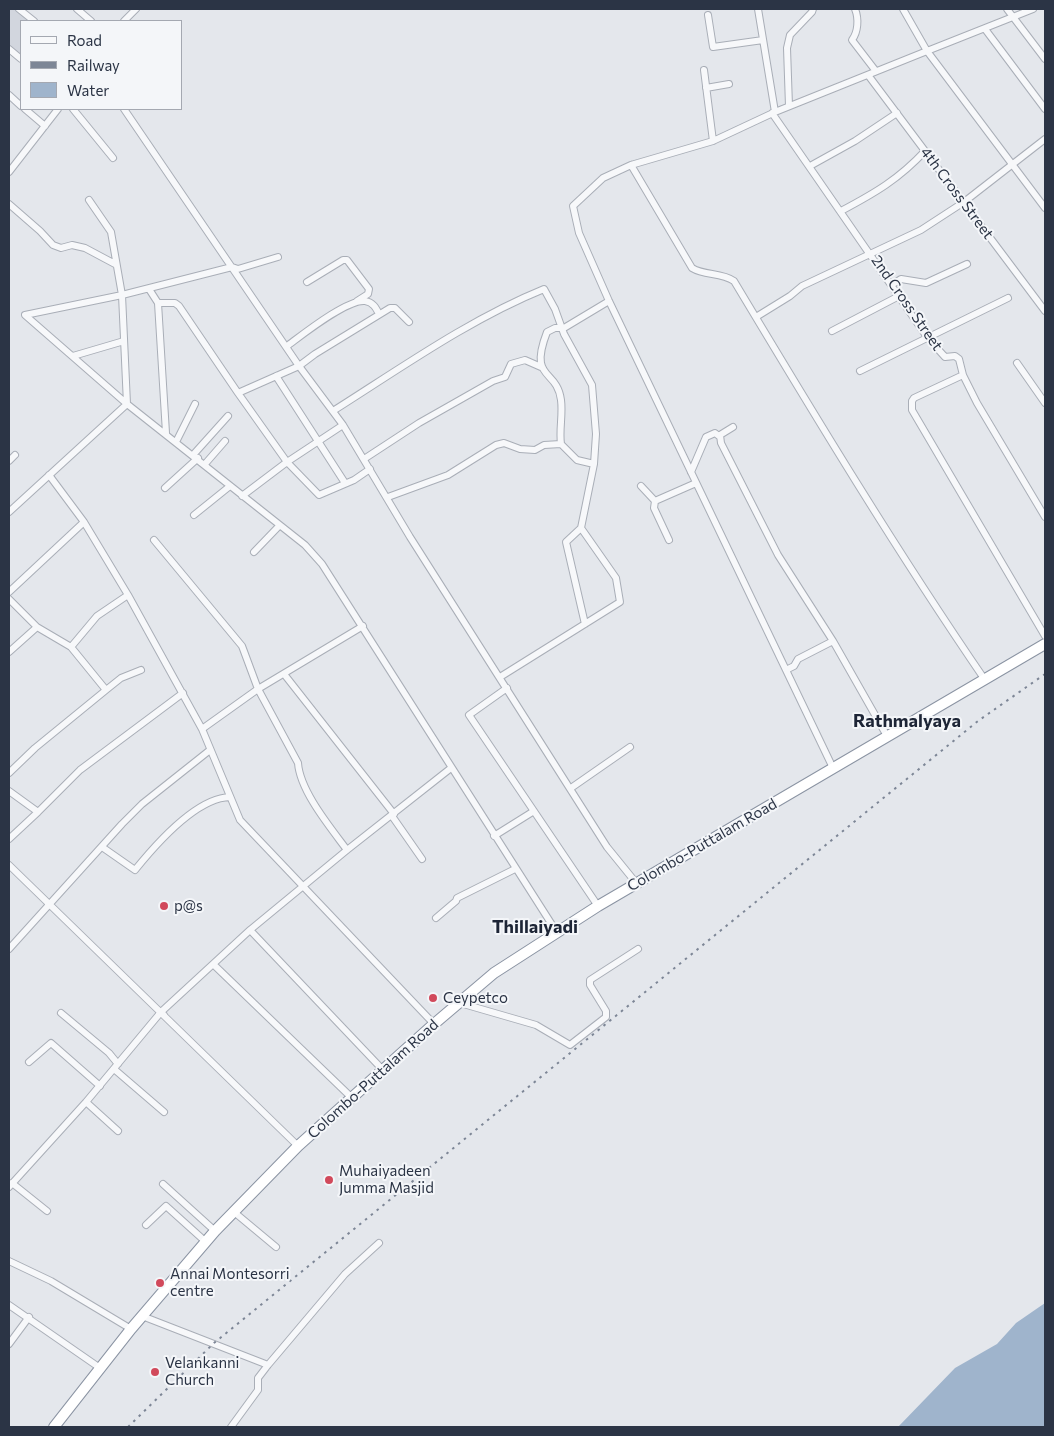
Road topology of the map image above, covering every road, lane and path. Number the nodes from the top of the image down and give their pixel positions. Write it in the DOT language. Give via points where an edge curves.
graph roads {
  1 [pos="18,9"];
  2 [pos="77,9"];
  3 [pos="136,9"];
  4 [pos="758,9"];
  5 [pos="813,9"];
  6 [pos="854,9"];
  7 [pos="903,9"];
  8 [pos="1006,9"];
  9 [pos="1032,9"];
  10 [pos="708,15"];
  11 [pos="1013,17"];
  12 [pos="33,20"];
  13 [pos="91,20"];
  14 [pos="125,20"];
  15 [pos="985,29"];
  16 [pos="763,40"];
  17 [pos="9,49"];
  18 [pos="927,51"];
  19 [pos="20,58"];
  20 [pos="1045,59"];
  21 [pos="704,70"];
  22 [pos="875,70"];
  23 [pos="868,75"];
  24 [pos="730,84"];
  25 [pos="706,88"];
  26 [pos="9,95"];
  27 [pos="20,105"];
  28 [pos="789,106"];
  29 [pos="1045,109"];
  30 [pos="26,110"];
  31 [pos="57,110"];
  32 [pos="74,110"];
  33 [pos="125,110"];
  34 [pos="774,112"];
  35 [pos="897,113"];
  36 [pos="45,126"];
  37 [pos="1045,139"];
  38 [pos="713,142"];
  39 [pos="925,151"];
  40 [pos="113,158"];
  41 [pos="631,165"];
  42 [pos="1013,165"];
  43 [pos="810,166"];
  44 [pos="9,172"];
  45 [pos="89,200"];
  46 [pos="964,202"];
  47 [pos="9,204"];
  48 [pos="1045,208"];
  49 [pos="842,211"];
  50 [pos="872,254"];
  51 [pos="278,257"];
  52 [pos="115,264"];
  53 [pos="967,264"];
  54 [pos="232,267"];
  55 [pos="307,282"];
  56 [pos="893,284"];
  57 [pos="149,289"];
  58 [pos="122,295"];
  59 [pos="901,296"];
  60 [pos="1008,298"];
  61 [pos="609,301"];
  62 [pos="158,303"];
  63 [pos="354,303"];
  64 [pos="1045,311"];
  65 [pos="379,314"];
  66 [pos="756,317"];
  67 [pos="409,322"];
  68 [pos="564,328"];
  69 [pos="832,331"];
  70 [pos="927,337"];
  71 [pos="124,341"];
  72 [pos="287,346"];
  73 [pos="73,356"];
  74 [pos="1018,363"];
  75 [pos="299,366"];
  76 [pos="541,366"];
  77 [pos="860,372"];
  78 [pos="963,375"];
  79 [pos="276,376"];
  80 [pos="238,393"];
  81 [pos="1045,403"];
  82 [pos="126,404"];
  83 [pos="195,404"];
  84 [pos="333,411"];
  85 [pos="228,416"];
  86 [pos="343,425"];
  87 [pos="733,427"];
  88 [pos="166,433"];
  89 [pos="720,437"];
  90 [pos="225,440"];
  91 [pos="176,442"];
  92 [pos="317,443"];
  93 [pos="561,444"];
  94 [pos="15,455"];
  95 [pos="195,457"];
  96 [pos="364,459"];
  97 [pos="9,461"];
  98 [pos="287,462"];
  99 [pos="204,464"];
  100 [pos="594,464"];
  101 [pos="370,469"];
  102 [pos="691,472"];
  103 [pos="49,475"];
  104 [pos="344,483"];
  105 [pos="696,483"];
  106 [pos="230,486"];
  107 [pos="641,486"];
  108 [pos="165,488"];
  109 [pos="242,496"];
  110 [pos="388,497"];
  111 [pos="655,501"];
  112 [pos="9,512"];
  113 [pos="194,515"];
  114 [pos="1045,517"];
  115 [pos="84,522"];
  116 [pos="279,526"];
  117 [pos="581,528"];
  118 [pos="154,540"];
  119 [pos="669,540"];
  120 [pos="254,552"];
  121 [pos="9,592"];
  122 [pos="128,595"];
  123 [pos="9,599"];
  124 [pos="585,624"];
  125 [pos="363,626"];
  126 [pos="37,627"];
  127 [pos="1045,636"];
  128 [pos="833,641"];
  129 [pos="1045,644"];
  130 [pos="71,647"];
  131 [pos="9,652"];
  132 [pos="140,670"];
  133 [pos="786,670"];
  134 [pos="284,674"];
  135 [pos="500,677"];
  136 [pos="985,680"];
  137 [pos="507,688"];
  138 [pos="258,689"];
  139 [pos="106,690"];
  140 [pos="183,693"];
  141 [pos="202,729"];
  142 [pos="888,736"];
  143 [pos="630,747"];
  144 [pos="210,750"];
  145 [pos="451,768"];
  146 [pos="833,768"];
  147 [pos="9,773"];
  148 [pos="571,788"];
  149 [pos="9,791"];
  150 [pos="230,797"];
  151 [pos="534,811"];
  152 [pos="38,812"];
  153 [pos="393,815"];
  154 [pos="494,836"];
  155 [pos="9,839"];
  156 [pos="102,846"];
  157 [pos="347,850"];
  158 [pos="422,859"];
  159 [pos="9,865"];
  160 [pos="515,869"];
  161 [pos="637,884"];
  162 [pos="304,886"];
  163 [pos="50,905"];
  164 [pos="598,906"];
  165 [pos="436,918"];
  166 [pos="250,930"];
  167 [pos="556,931"];
  168 [pos="9,949"];
  169 [pos="638,949"];
  170 [pos="213,964"];
  171 [pos="460,1003"];
  172 [pos="161,1012"];
  173 [pos="61,1013"];
  174 [pos="434,1024"];
  175 [pos="29,1062"];
  176 [pos="116,1066"];
  177 [pos="382,1069"];
  178 [pos="233,1083"];
  179 [pos="100,1086"];
  180 [pos="352,1097"];
  181 [pos="86,1102"];
  182 [pos="164,1112"];
  183 [pos="118,1131"];
  184 [pos="298,1146"];
  185 [pos="163,1184"];
  186 [pos="11,1185"];
  187 [pos="47,1210"];
  188 [pos="234,1212"];
  189 [pos="146,1225"];
  190 [pos="215,1231"];
  191 [pos="206,1242"];
  192 [pos="379,1243"];
  193 [pos="276,1247"];
  194 [pos="9,1261"];
  195 [pos="9,1305"];
  196 [pos="142,1316"];
  197 [pos="29,1317"];
  198 [pos="131,1329"];
  199 [pos="9,1344"];
  200 [pos="268,1364"];
  201 [pos="100,1368"];
  202 [pos="54,1427"];
  203 [pos="230,1427"];
  1 -- 12 [label="street"];
  2 -- 13 [label="street"];
  3 -- 14 [label="street"];
  4 -- 16 [label="street"];
  5 -- 28 [label="street" via="790,35 787,48"];
  6 -- 22 [label="street" via="857,33 852,40"];
  7 -- 18 [label="street"];
  8 -- 11 [label="street"];
  9 -- 11 [label="street"];
  10 -- 16 [label="street" via="713,47"];
  11 -- 15 [label="street"];
  11 -- 20 [label="street"];
  15 -- 18 [label="street"];
  15 -- 29 [label="street"];
  16 -- 34 [label="street"];
  17 -- 19 [label="street"];
  18 -- 22 [label="street"];
  18 -- 42 [label="street"];
  21 -- 25 [label="street"];
  22 -- 23 [label="street"];
  23 -- 28 [label="street"];
  23 -- 35 [label="street, 4th Cross Street"];
  24 -- 25 [label="street"];
  25 -- 38 [label="street"];
  26 -- 27 [label="street"];
  28 -- 34 [label="street"];
  30 -- 36 [label="street"];
  31 -- 36 [label="street"];
  32 -- 40 [label="street"];
  33 -- 54 [label="street"];
  34 -- 38 [label="street"];
  34 -- 43 [label="street, 2nd Cross Street"];
  35 -- 39 [label="street, 4th Cross Street"];
  35 -- 43 [label="street"];
  36 -- 44 [label="street"];
  37 -- 42 [label="street"];
  38 -- 41 [label="street"];
  39 -- 46 [label="street, 4th Cross Street"];
  39 -- 49 [label="street" via="886,187"];
  41 -- 61 [label="street" via="603,178 573,206 579,233"];
  41 -- 66 [label="street" via="692,268 727,276 734,281"];
  42 -- 46 [label="street"];
  42 -- 48 [label="street"];
  43 -- 49 [label="street, 2nd Cross Street"];
  45 -- 52 [label="street" via="111,232"];
  46 -- 50 [label="street" via="922,230"];
  46 -- 64 [label="street, 4th Cross Street"];
  47 -- 52 [label="street" via="53,245 85,248"];
  49 -- 50 [label="street, 2nd Cross Street"];
  50 -- 56 [label="street, 2nd Cross Street"];
  50 -- 66 [label="street" via="802,286"];
  51 -- 54 [label="street" via="238,269"];
  52 -- 58 [label="street"];
  53 -- 56 [label="street" via="926,283 901,279"];
  54 -- 57 [label="street"];
  54 -- 72 [label="street"];
  55 -- 63 [label="street" via="347,260 369,289 368,294"];
  56 -- 59 [label="street, 2nd Cross Street"];
  57 -- 58 [label="street"];
  57 -- 62 [label="street"];
  58 -- 71 [label="street"];
  58 -- 73 [label="street" via="25,315"];
  59 -- 69 [label="street"];
  59 -- 70 [label="street, 2nd Cross Street"];
  60 -- 70 [label="street"];
  61 -- 68 [label="street"];
  61 -- 102 [label="street"];
  62 -- 80 [label="street" via="179,306"];
  62 -- 88 [label="street"];
  63 -- 65 [label="street" via="372,303"];
  63 -- 72 [label="street"];
  65 -- 67 [label="street" via="395,308"];
  65 -- 75 [label="street"];
  66 -- 136 [label="street" via="869,506"];
  68 -- 76 [label="street" via="547,332"];
  68 -- 84 [label="street" via="544,289 517,300"];
  68 -- 100 [label="street" via="564,334 592,385 596,434"];
  70 -- 77 [label="street"];
  70 -- 78 [label="street, 2nd Cross Street" via="945,357 957,357"];
  71 -- 73 [label="street"];
  71 -- 82 [label="street"];
  72 -- 75 [label="street"];
  73 -- 82 [label="street"];
  74 -- 81 [label="street"];
  75 -- 79 [label="street"];
  75 -- 84 [label="street"];
  76 -- 93 [label="street" via="559,391"];
  76 -- 96 [label="street" via="525,360 511,364 505,377 419,423"];
  78 -- 114 [label="street, 2nd Cross Street"];
  78 -- 127 [label="street" via="914,398 912,410"];
  79 -- 80 [label="street"];
  79 -- 92 [label="street"];
  80 -- 98 [label="street"];
  82 -- 88 [label="street"];
  82 -- 103 [label="street"];
  83 -- 91 [label="street"];
  84 -- 86 [label="street"];
  85 -- 95 [label="street"];
  86 -- 92 [label="street"];
  86 -- 96 [label="street"];
  87 -- 89 [label="street"];
  88 -- 91 [label="street"];
  89 -- 102 [label="street" via="715,433 706,437"];
  89 -- 128 [label="street" via="778,554"];
  90 -- 99 [label="street"];
  91 -- 95 [label="street"];
  92 -- 98 [label="street"];
  92 -- 104 [label="street"];
  93 -- 100 [label="street" via="577,460"];
  93 -- 110 [label="street" via="544,445 535,450 496,445 448,475"];
  94 -- 97 [label="street"];
  95 -- 99 [label="street"];
  95 -- 108 [label="street"];
  96 -- 101 [label="street"];
  98 -- 104 [label="street" via="320,495"];
  98 -- 109 [label="street"];
  99 -- 106 [label="street"];
  100 -- 117 [label="street"];
  101 -- 104 [label="street"];
  101 -- 110 [label="street"];
  102 -- 105 [label="street"];
  103 -- 112 [label="street"];
  103 -- 115 [label="street"];
  105 -- 111 [label="street"];
  105 -- 133 [label="street"];
  106 -- 109 [label="street"];
  106 -- 113 [label="street"];
  107 -- 111 [label="street"];
  109 -- 116 [label="street"];
  110 -- 135 [label="street"];
  111 -- 119 [label="street" via="654,508"];
  115 -- 121 [label="street"];
  115 -- 122 [label="street"];
  116 -- 120 [label="street"];
  116 -- 125 [label="street" via="305,545 322,564"];
  117 -- 124 [label="street" via="566,542"];
  117 -- 124 [label="street" via="616,578 620,602"];
  118 -- 138 [label="street" via="242,646"];
  122 -- 130 [label="street" via="97,616"];
  122 -- 140 [label="street"];
  123 -- 126 [label="street"];
  124 -- 135 [label="street"];
  125 -- 134 [label="street"];
  125 -- 145 [label="street"];
  126 -- 130 [label="street"];
  126 -- 131 [label="street"];
  128 -- 133 [label="street" via="798,659"];
  128 -- 142 [label="street"];
  129 -- 136 [label="highway, Colombo-Puttalam Road"];
  130 -- 139 [label="street"];
  132 -- 139 [label="street" via="121,678"];
  133 -- 146 [label="street"];
  134 -- 138 [label="street"];
  134 -- 153 [label="street"];
  135 -- 137 [label="street"];
  136 -- 142 [label="highway, Colombo-Puttalam Road"];
  137 -- 148 [label="street"];
  137 -- 151 [label="street" via="469,714"];
  138 -- 141 [label="street"];
  138 -- 157 [label="street" via="298,763 299,774"];
  139 -- 147 [label="street"];
  140 -- 141 [label="street"];
  140 -- 152 [label="street" via="80,770"];
  141 -- 144 [label="street"];
  142 -- 146 [label="highway, Colombo-Puttalam Road"];
  143 -- 148 [label="street"];
  144 -- 150 [label="street"];
  144 -- 156 [label="street" via="142,804"];
  145 -- 153 [label="street"];
  145 -- 154 [label="street"];
  146 -- 161 [label="highway, Colombo-Puttalam Road"];
  148 -- 161 [label="street" via="607,847"];
  149 -- 152 [label="street"];
  150 -- 156 [label="street" via="217,798 192,814 135,870"];
  150 -- 162 [label="street" via="240,820"];
  151 -- 154 [label="street"];
  151 -- 164 [label="street"];
  152 -- 155 [label="street"];
  153 -- 157 [label="street"];
  153 -- 158 [label="street"];
  154 -- 160 [label="street"];
  156 -- 163 [label="street"];
  157 -- 162 [label="street"];
  159 -- 163 [label="street"];
  160 -- 165 [label="street" via="457,898"];
  160 -- 167 [label="street"];
  161 -- 164 [label="highway, Colombo-Puttalam Road"];
  162 -- 166 [label="street"];
  162 -- 174 [label="street"];
  163 -- 168 [label="street"];
  163 -- 172 [label="street"];
  164 -- 167 [label="highway, Colombo-Puttalam Road"];
  166 -- 170 [label="street"];
  166 -- 177 [label="street"];
  167 -- 171 [label="highway, Colombo-Puttalam Road" via="494,973"];
  169 -- 171 [label="street" via="590,980 606,1011 606,1018 570,1045 536,1024"];
  170 -- 172 [label="street"];
  170 -- 180 [label="street"];
  171 -- 174 [label="highway, Colombo-Puttalam Road"];
  172 -- 176 [label="street"];
  172 -- 178 [label="street"];
  172 -- 184 [label="street"];
  173 -- 176 [label="street" via="109,1053"];
  174 -- 177 [label="highway, Colombo-Puttalam Road"];
  175 -- 179 [label="street" via="51,1043"];
  176 -- 179 [label="street"];
  176 -- 182 [label="street"];
  177 -- 180 [label="highway, Colombo-Puttalam Road"];
  179 -- 181 [label="street"];
  180 -- 184 [label="highway, Colombo-Puttalam Road"];
  181 -- 183 [label="street"];
  181 -- 186 [label="street"];
  184 -- 188 [label="highway, Colombo-Puttalam Road"];
  185 -- 190 [label="street"];
  186 -- 187 [label="street"];
  188 -- 190 [label="highway, Colombo-Puttalam Road"];
  188 -- 193 [label="street"];
  189 -- 191 [label="street" via="166,1206"];
  190 -- 191 [label="highway, Colombo-Puttalam Road"];
  191 -- 196 [label="highway, Colombo-Puttalam Road"];
  192 -- 200 [label="street" via="344,1274"];
  194 -- 198 [label="street" via="51,1281"];
  195 -- 197 [label="street"];
  196 -- 198 [label="highway, Colombo-Puttalam Road"];
  196 -- 200 [label="street"];
  197 -- 199 [label="street"];
  197 -- 201 [label="street"];
  198 -- 201 [label="highway, Colombo-Puttalam Road"];
  200 -- 203 [label="street" via="258,1378 258,1390"];
  201 -- 202 [label="highway, Colombo-Puttalam Road"];
}
